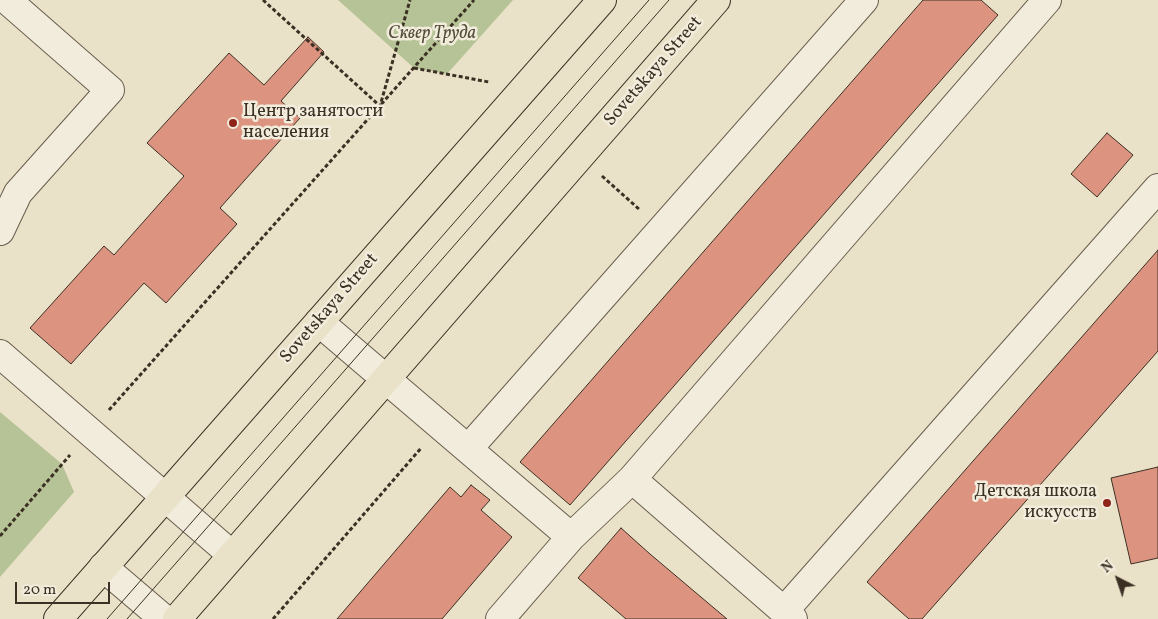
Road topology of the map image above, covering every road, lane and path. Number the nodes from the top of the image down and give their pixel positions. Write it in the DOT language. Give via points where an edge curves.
graph roads {
  1 [pos="262,0"];
  2 [pos="410,0"];
  3 [pos="474,0"];
  4 [pos="602,0"];
  5 [pos="716,0"];
  6 [pos="864,0"];
  7 [pos="1046,0"];
  8 [pos="16,3"];
  9 [pos="414,68"];
  10 [pos="490,83"];
  11 [pos="380,106"];
  12 [pos="601,174"];
  13 [pos="1158,188"];
  14 [pos="662,229"];
  15 [pos="0,231"];
  16 [pos="319,322"];
  17 [pos="0,354"];
  18 [pos="386,379"];
  19 [pos="441,425"];
  20 [pos="90,432"];
  21 [pos="468,449"];
  22 [pos="632,479"];
  23 [pos="165,497"];
  24 [pos="0,536"];
  25 [pos="571,537"];
  26 [pos="232,555"];
  27 [pos="103,567"];
  28 [pos="788,615"];
  29 [pos="58,619"];
  30 [pos="164,619"];
  31 [pos="177,619"];
  32 [pos="273,619"];
  33 [pos="500,619"];
  1 -- 11 [label="path"];
  2 -- 11 [label="path"];
  3 -- 9 [label="path"];
  4 -- 16 [label="main road, Sovetskaya Street"];
  5 -- 18 [label="main road, Sovetskaya Street"];
  6 -- 14 [label="lane"];
  7 -- 22 [label="lane"];
  8 -- 15 [label="lane" via="110,90 18,193"];
  9 -- 10 [label="path"];
  9 -- 11 [label="path"];
  11 -- 20 [label="path"];
  12 -- 14 [label="path"];
  13 -- 28 [label="lane"];
  14 -- 21 [label="lane"];
  16 -- 18 [label="lane"];
  16 -- 23 [label="main road, Sovetskaya Street"];
  17 -- 20 [label="lane"];
  18 -- 19 [label="lane"];
  18 -- 26 [label="main road, Sovetskaya Street"];
  19 -- 21 [label="lane"];
  19 -- 32 [label="path"];
  20 -- 23 [label="lane"];
  20 -- 24 [label="path"];
  21 -- 25 [label="lane"];
  22 -- 25 [label="lane"];
  22 -- 28 [label="lane"];
  23 -- 26 [label="lane"];
  23 -- 27 [label="main road, Sovetskaya Street"];
  25 -- 33 [label="lane"];
  26 -- 31 [label="main road, Sovetskaya Street"];
  27 -- 29 [label="main road, Sovetskaya Street"];
  27 -- 30 [label="lane"];
}
